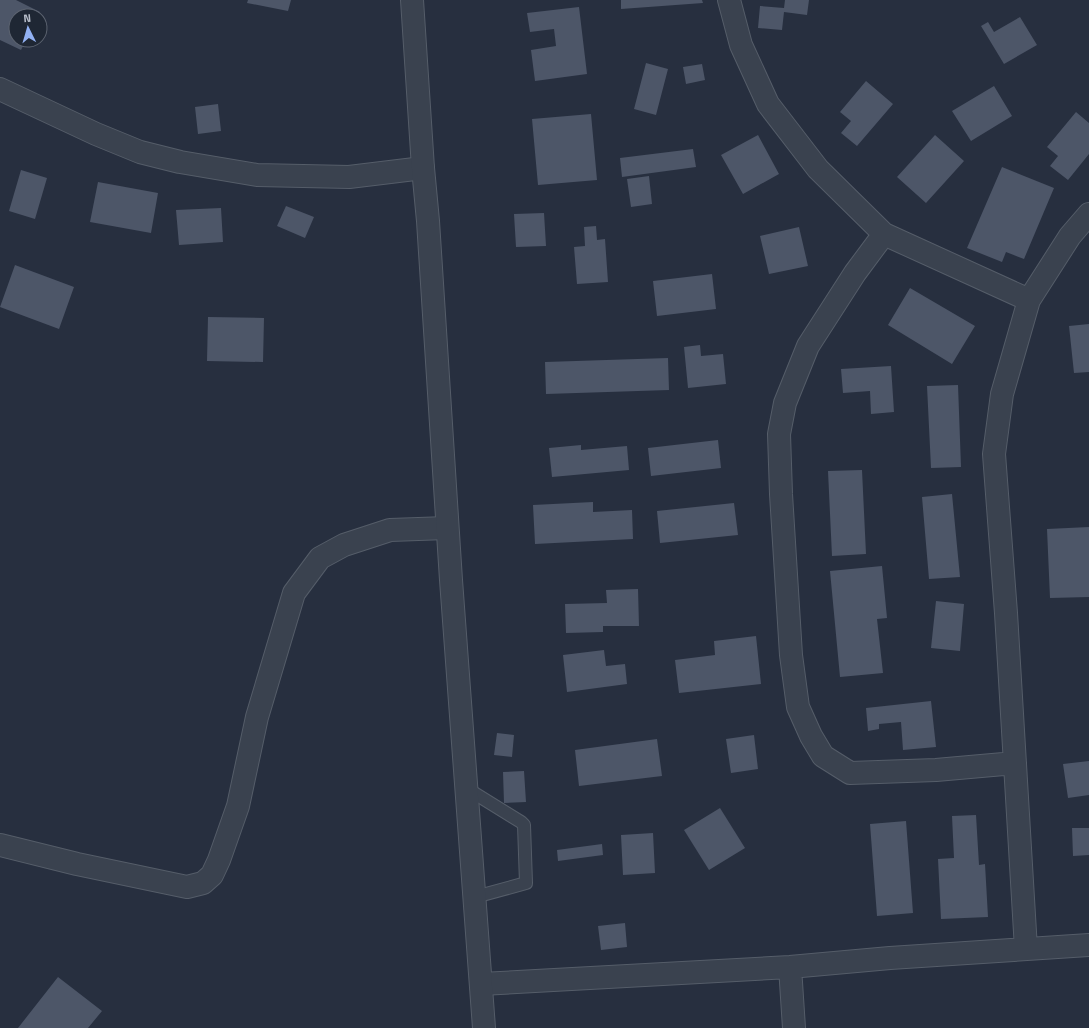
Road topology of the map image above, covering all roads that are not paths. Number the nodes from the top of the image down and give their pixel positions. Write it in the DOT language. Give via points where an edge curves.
graph roads {
  1 [pos="412,0"];
  2 [pos="729,0"];
  3 [pos="0,90"];
  4 [pos="423,168"];
  5 [pos="1089,214"];
  6 [pos="884,234"];
  7 [pos="1029,300"];
  8 [pos="447,528"];
  9 [pos="1015,763"];
  10 [pos="466,788"];
  11 [pos="0,845"];
  12 [pos="475,897"];
  13 [pos="1089,945"];
  14 [pos="1026,949"];
  15 [pos="790,967"];
  16 [pos="481,984"];
  17 [pos="484,1028"];
  18 [pos="794,1028"];
  1 -- 4 [label="street"];
  2 -- 6 [label="street" via="741,44 768,104 818,169"];
  3 -- 4 [label="street" via="140,152 180,162 257,175 350,177"];
  4 -- 8 [label="street"];
  5 -- 7 [label="street" via="1070,236"];
  6 -- 7 [label="street"];
  6 -- 9 [label="street" via="855,273 808,346 785,403 779,434 791,655 798,707 823,756 850,772 936,770"];
  7 -- 9 [label="street" via="1002,394 994,454"];
  8 -- 10 [label="street"];
  8 -- 11 [label="street" via="390,530 344,546 320,558 294,593 257,716 238,806 212,875 202,883 187,886 77,864"];
  9 -- 14 [label="street"];
  10 -- 12 [label="street"];
  10 -- 12 [label="lane" via="524,825 526,883"];
  12 -- 16 [label="street"];
  13 -- 14 [label="street"];
  14 -- 15 [label="street"];
  15 -- 16 [label="street"];
  15 -- 18 [label="street"];
  16 -- 17 [label="street"];
}
